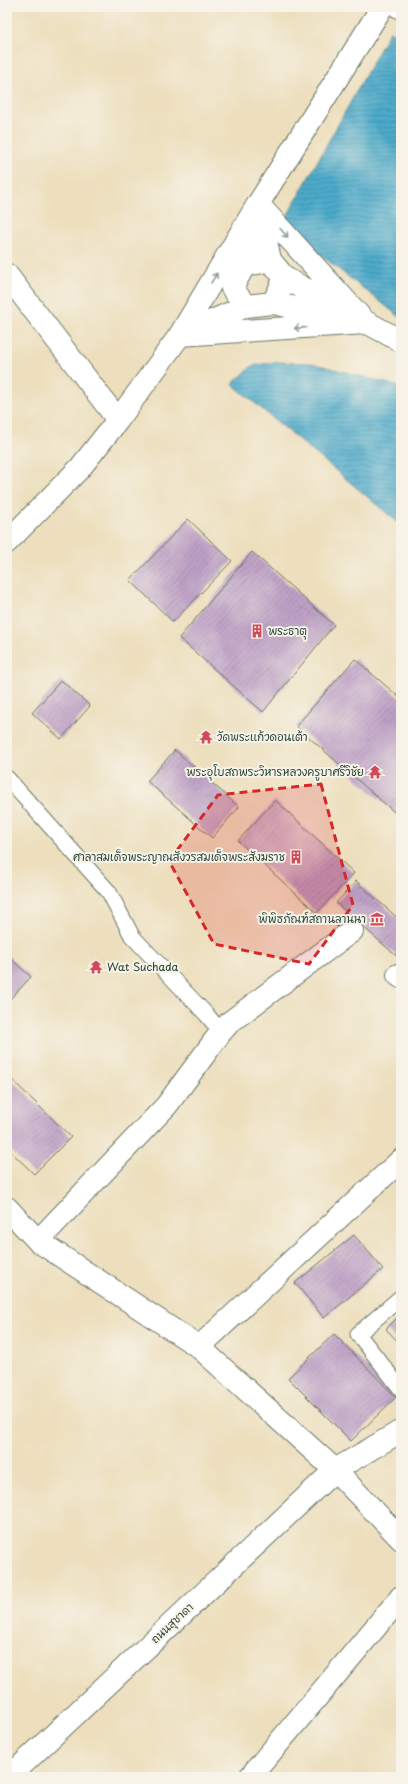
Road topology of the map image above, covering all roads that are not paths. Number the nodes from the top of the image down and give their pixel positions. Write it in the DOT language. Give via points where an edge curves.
graph roads {
  1 [pos="382,7"];
  2 [pos="258,204"];
  3 [pos="270,260"];
  4 [pos="244,266"];
  5 [pos="7,274"];
  6 [pos="285,278"];
  7 [pos="232,288"];
  8 [pos="273,303"];
  9 [pos="246,306"];
  10 [pos="366,323"];
  11 [pos="180,335"];
  12 [pos="401,341"];
  13 [pos="118,420"];
  14 [pos="7,542"];
  15 [pos="7,778"];
  16 [pos="352,931"];
  17 [pos="221,1032"];
  18 [pos="401,1160"];
  19 [pos="10,1215"];
  20 [pos="38,1241"];
  21 [pos="401,1297"];
  22 [pos="199,1347"];
  23 [pos="401,1389"];
  24 [pos="401,1431"];
  25 [pos="335,1470"];
  26 [pos="401,1539"];
  27 [pos="401,1597"];
  28 [pos="9,1777"];
  29 [pos="250,1777"];
  1 -- 2 [label="street"];
  2 -- 3 [label="street"];
  2 -- 4 [label="street"];
  2 -- 10 [label="street, one-way"];
  11 -- 2 [label="street, one-way"];
  3 -- 4 [label="street"];
  3 -- 6 [label="street"];
  4 -- 7 [label="street"];
  5 -- 13 [label="street"];
  6 -- 8 [label="street"];
  6 -- 10 [label="street"];
  7 -- 9 [label="street"];
  7 -- 11 [label="street"];
  8 -- 9 [label="street"];
  8 -- 10 [label="street"];
  9 -- 11 [label="street"];
  10 -- 11 [label="street, one-way"];
  10 -- 12 [label="street"];
  11 -- 13 [label="street"];
  13 -- 14 [label="street" via="80,468"];
  15 -- 17 [label="lane" via="109,892 132,936"];
  16 -- 17 [label="street" via="230,1022"];
  17 -- 20 [label="street" via="166,1105"];
  18 -- 22 [label="street"];
  19 -- 20 [label="street"];
  20 -- 22 [label="street"];
  21 -- 23 [label="lane" via="358,1334"];
  22 -- 25 [label="street"];
  24 -- 25 [label="street, ถนนสุชาดา"];
  25 -- 26 [label="street"];
  25 -- 28 [label="street, ถนนสุชาดา"];
  27 -- 29 [label="street"];
}
